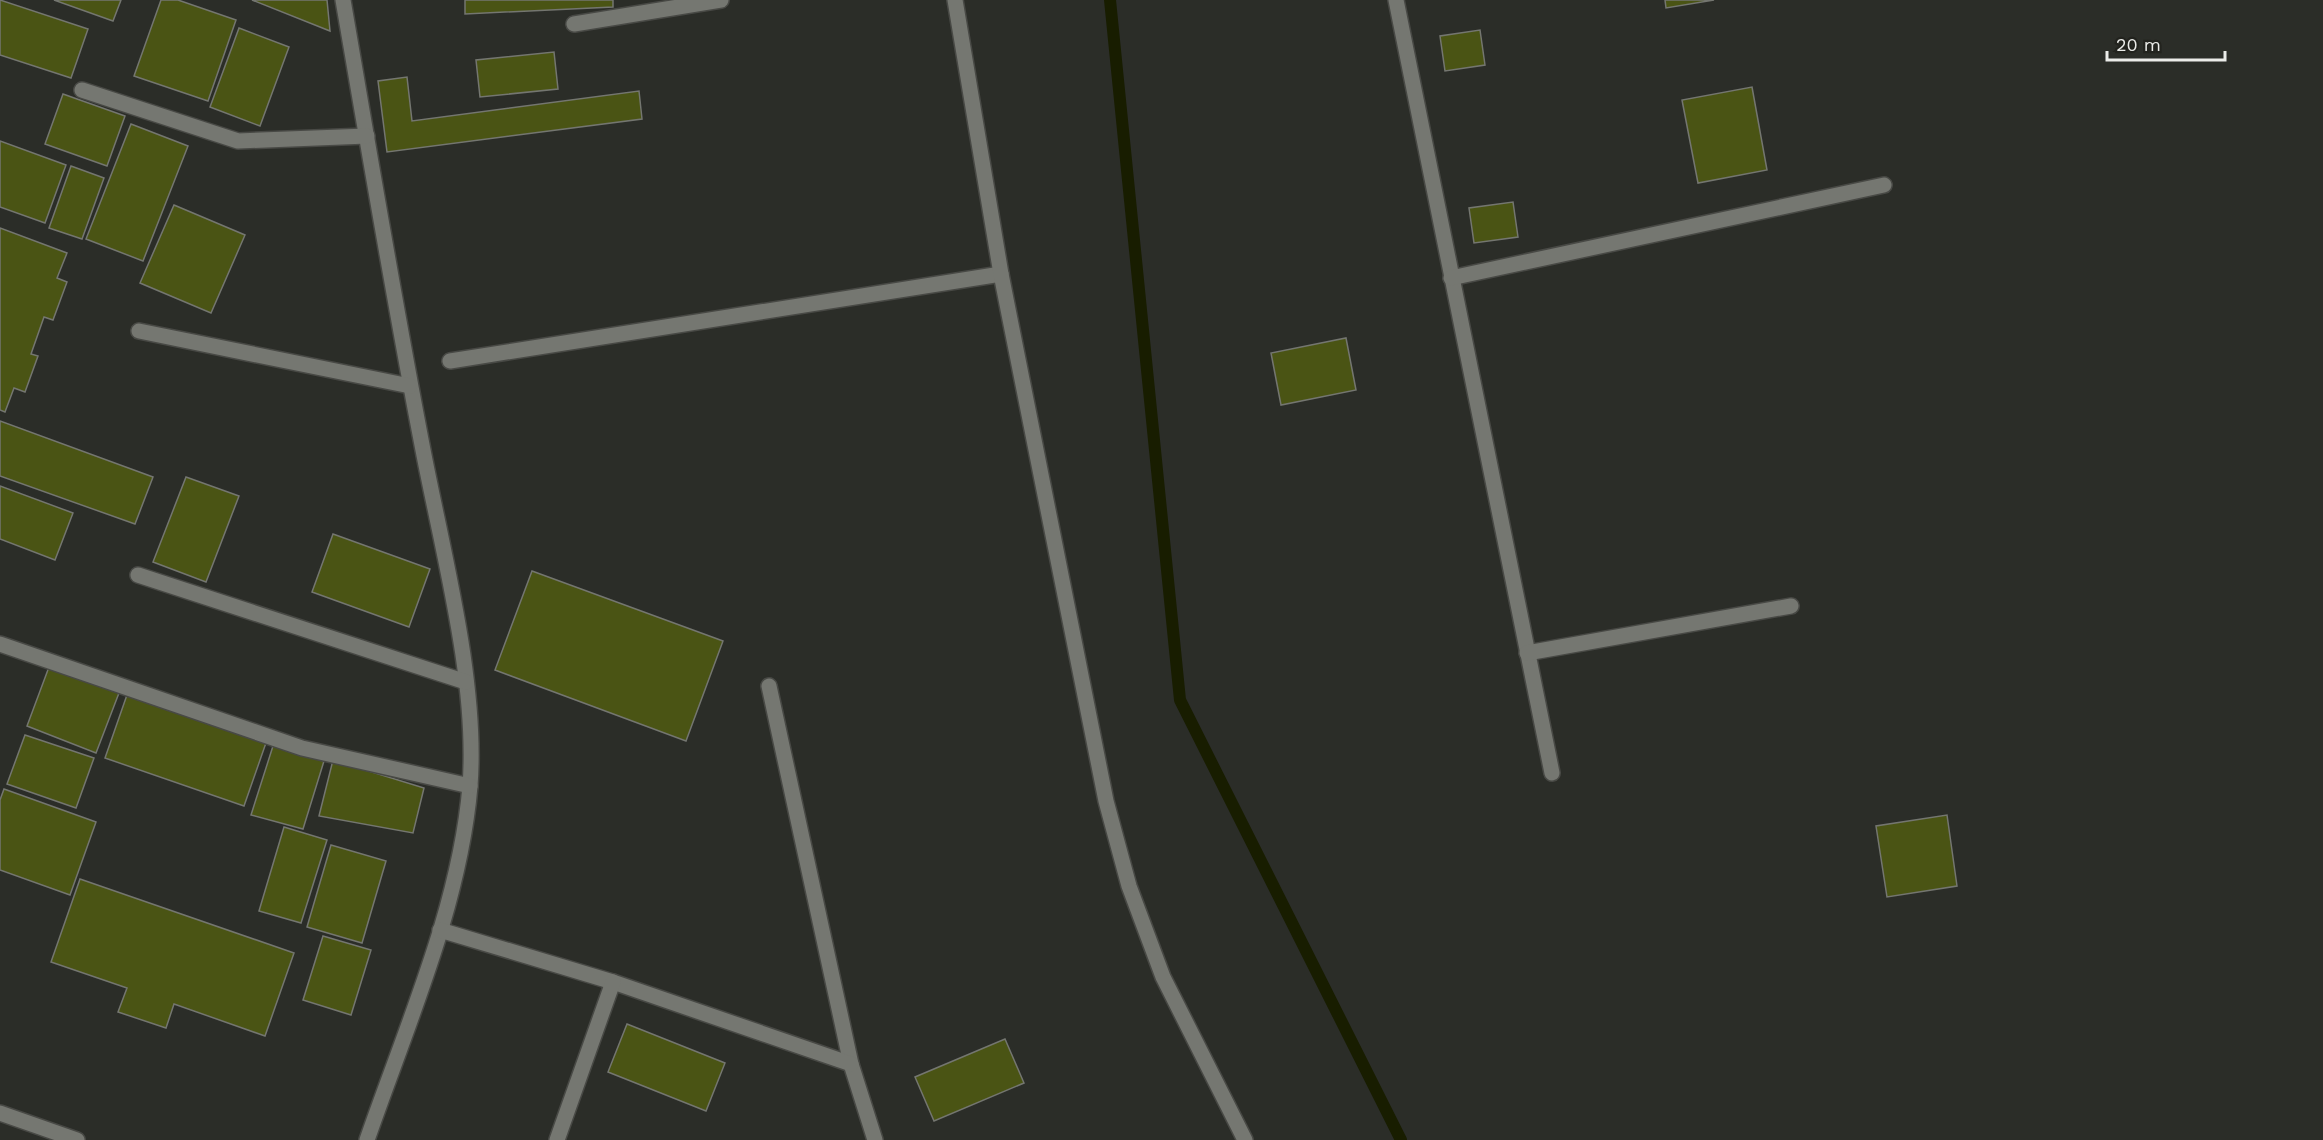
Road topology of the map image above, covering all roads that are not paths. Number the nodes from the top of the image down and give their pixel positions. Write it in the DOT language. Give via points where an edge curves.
graph roads {
  1 [pos="343,0"];
  2 [pos="721,0"];
  3 [pos="955,0"];
  4 [pos="1396,0"];
  5 [pos="574,24"];
  6 [pos="82,90"];
  7 [pos="367,136"];
  8 [pos="1884,185"];
  9 [pos="1001,274"];
  10 [pos="1451,278"];
  11 [pos="139,331"];
  12 [pos="450,361"];
  13 [pos="410,386"];
  14 [pos="138,575"];
  15 [pos="1791,606"];
  16 [pos="0,644"];
  17 [pos="1527,653"];
  18 [pos="466,682"];
  19 [pos="769,686"];
  20 [pos="1552,774"];
  21 [pos="470,786"];
  22 [pos="440,930"];
  23 [pos="613,982"];
  24 [pos="851,1064"];
  25 [pos="0,1113"];
  26 [pos="77,1140"];
  27 [pos="368,1140"];
  28 [pos="557,1140"];
  29 [pos="875,1140"];
  30 [pos="1245,1140"];
  1 -- 7 [label="street"];
  2 -- 5 [label="street"];
  3 -- 9 [label="street"];
  4 -- 10 [label="street"];
  6 -- 7 [label="street" via="238,141"];
  7 -- 13 [label="street"];
  8 -- 10 [label="street"];
  9 -- 12 [label="street"];
  9 -- 30 [label="street" via="1106,801 1129,886 1163,976"];
  10 -- 17 [label="street"];
  11 -- 13 [label="street"];
  13 -- 18 [label="street"];
  14 -- 18 [label="street"];
  15 -- 17 [label="street"];
  16 -- 21 [label="street" via="302,748"];
  17 -- 20 [label="street"];
  18 -- 21 [label="street"];
  19 -- 24 [label="street"];
  21 -- 22 [label="street" via="461,860"];
  22 -- 23 [label="street"];
  22 -- 27 [label="street"];
  23 -- 24 [label="street"];
  23 -- 28 [label="street"];
  24 -- 29 [label="street"];
  25 -- 26 [label="street"];
}
